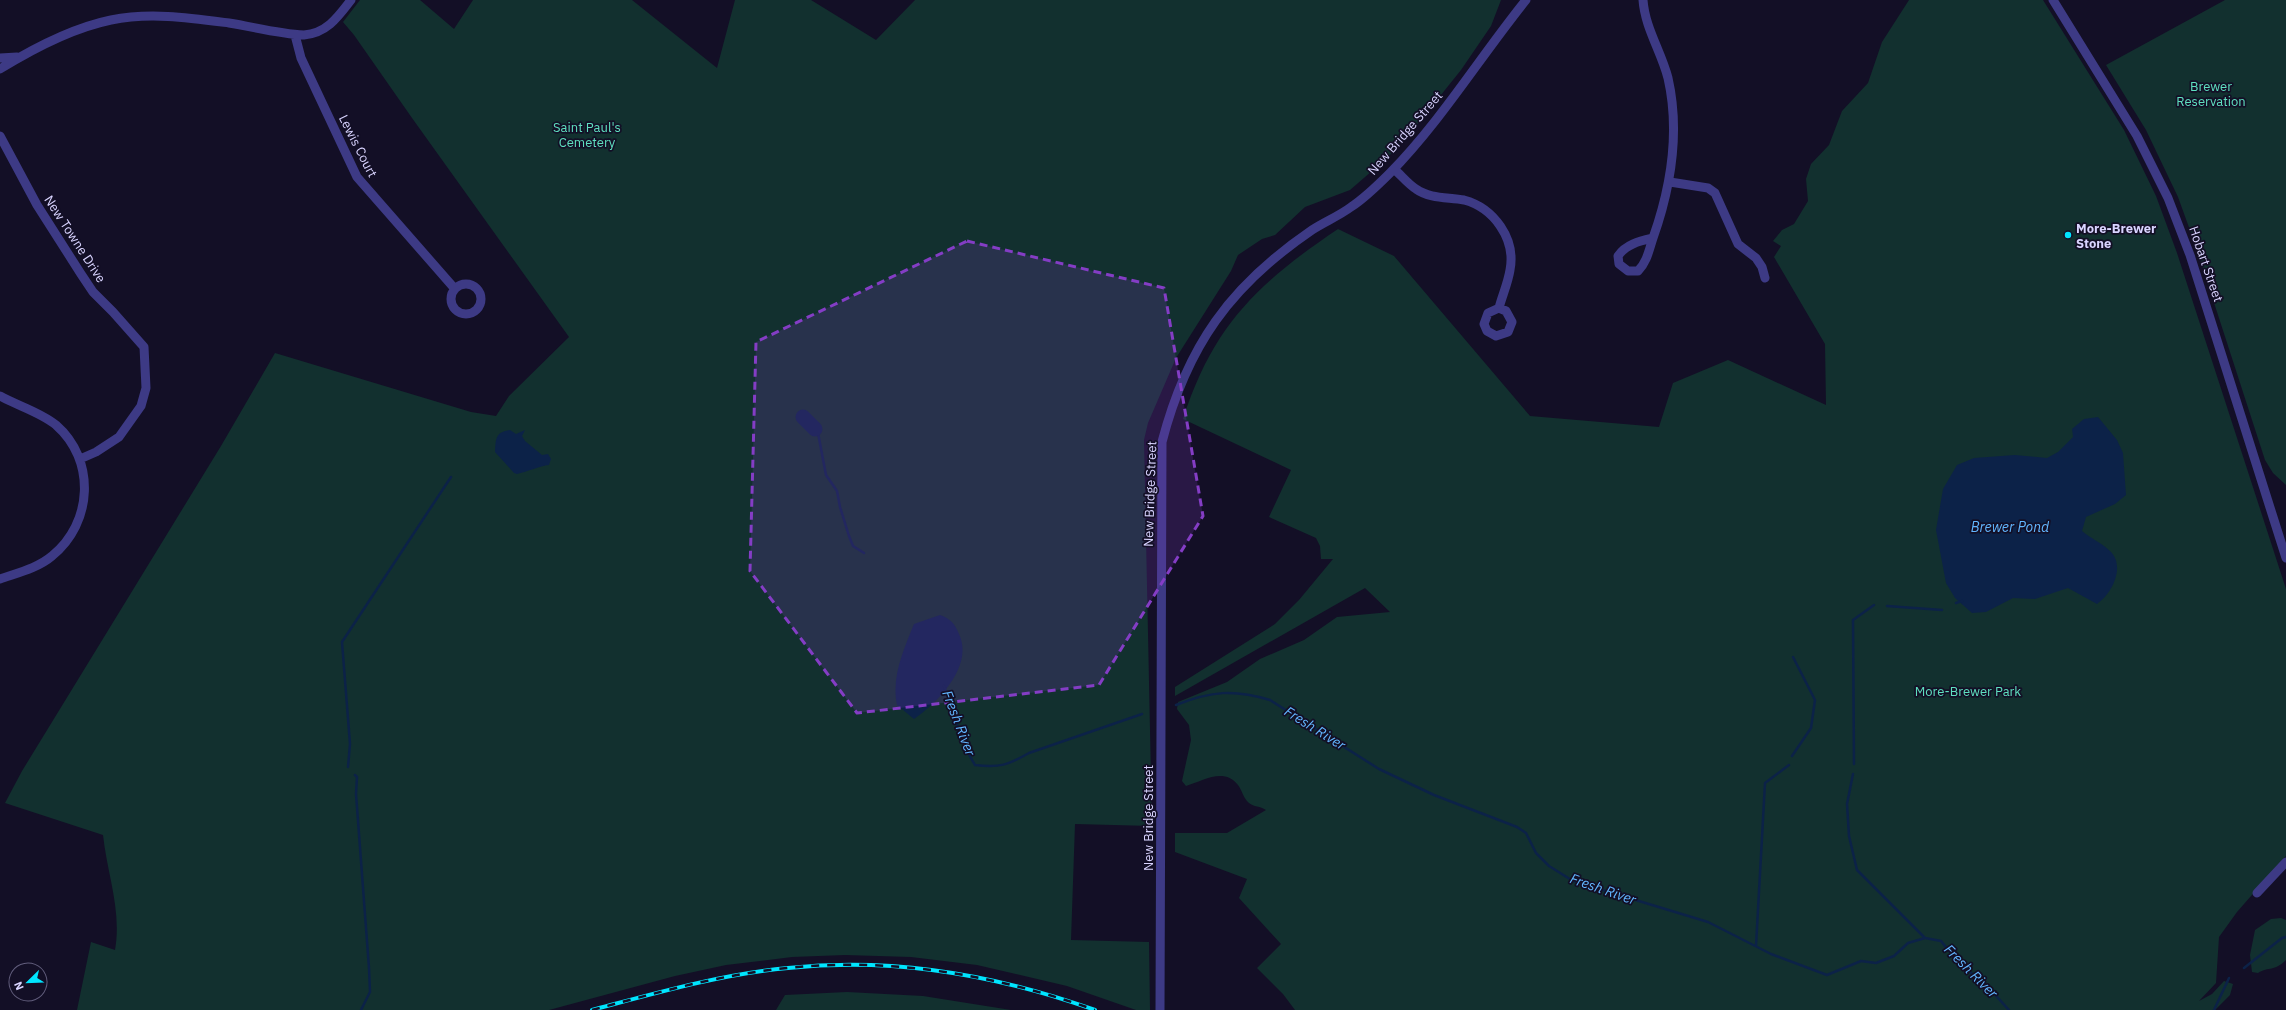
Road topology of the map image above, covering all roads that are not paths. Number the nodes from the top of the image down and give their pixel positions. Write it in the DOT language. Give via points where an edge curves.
graph roads {
  1 [pos="351,0"];
  2 [pos="1526,0"];
  3 [pos="1643,0"];
  4 [pos="2053,0"];
  5 [pos="296,35"];
  6 [pos="21,56"];
  7 [pos="0,58"];
  8 [pos="0,69"];
  9 [pos="0,136"];
  10 [pos="1394,169"];
  11 [pos="1670,182"];
  12 [pos="1653,238"];
  13 [pos="1765,278"];
  14 [pos="455,289"];
  15 [pos="1499,308"];
  16 [pos="0,396"];
  17 [pos="80,459"];
  18 [pos="2286,558"];
  19 [pos="0,580"];
  20 [pos="2286,862"];
  21 [pos="2257,892"];
  22 [pos="1160,1010"];
  1 -- 5 [label="street" via="328,27 317,33"];
  2 -- 10 [label="street, New Bridge Street" via="1488,48 1450,103"];
  3 -- 11 [label="street" via="1648,28 1662,57 1672,101 1674,124"];
  4 -- 18 [label="street, Hobart Street" via="2137,136 2168,198 2190,255"];
  5 -- 6 [label="street" via="204,20 164,16 136,17 111,20 88,27"];
  5 -- 14 [label="street, Lewis Court" via="301,58 357,177"];
  6 -- 7 [label="street"];
  6 -- 8 [label="street"];
  9 -- 17 [label="street, New Towne Drive" via="37,205 93,292 120,318 144,347 146,388 137,414 119,437"];
  10 -- 15 [label="street" via="1416,189 1427,195 1472,203 1494,217 1507,239 1511,255 1510,271"];
  10 -- 22 [label="street, New Bridge Street" via="1357,202 1312,230 1252,276 1202,340 1188,367 1168,418 1162,442"];
  11 -- 12 [label="street"];
  11 -- 13 [label="street" via="1708,188 1715,193 1738,244 1756,258"];
  16 -- 17 [label="street" via="55,425 68,439"];
  17 -- 19 [label="street" via="84,501 73,533 48,559"];
  20 -- 21 [label="street"];
}
